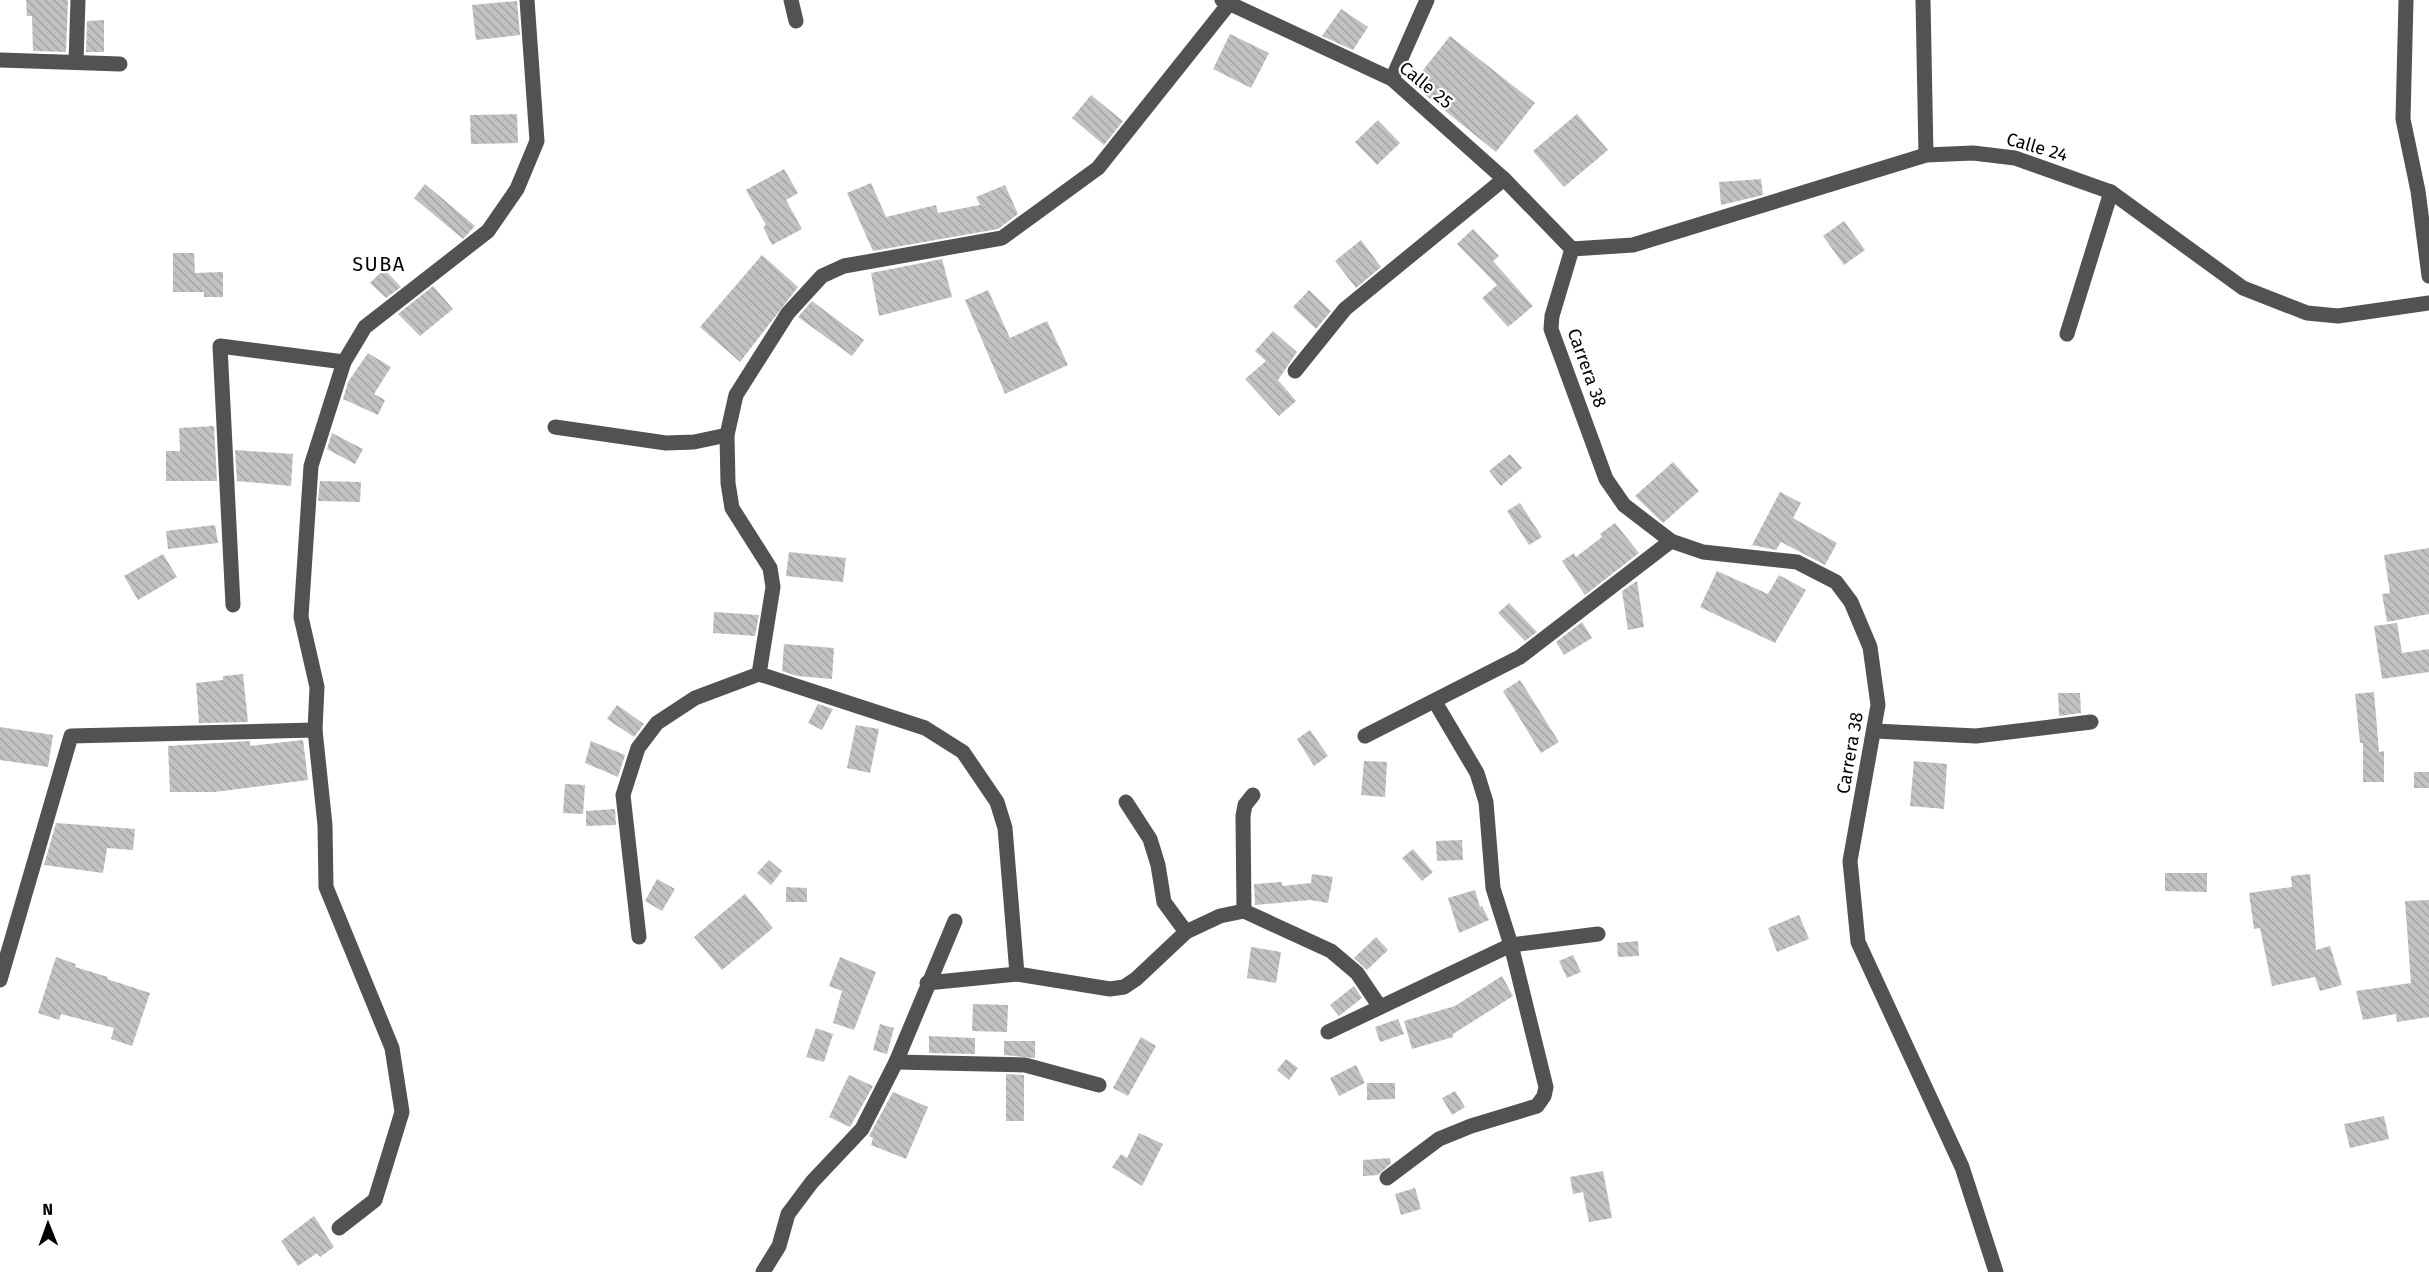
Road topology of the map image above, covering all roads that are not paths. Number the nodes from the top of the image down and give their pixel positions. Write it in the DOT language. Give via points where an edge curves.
graph roads {
  1 [pos="78,0"];
  2 [pos="527,0"];
  3 [pos="791,0"];
  4 [pos="1427,0"];
  5 [pos="1923,0"];
  6 [pos="2406,0"];
  7 [pos="1225,2"];
  8 [pos="796,21"];
  9 [pos="0,60"];
  10 [pos="76,62"];
  11 [pos="120,63"];
  12 [pos="1392,79"];
  13 [pos="1926,155"];
  14 [pos="1504,179"];
  15 [pos="2111,192"];
  16 [pos="1572,249"];
  17 [pos="2429,276"];
  18 [pos="2429,303"];
  19 [pos="2067,334"];
  20 [pos="344,362"];
  21 [pos="1295,371"];
  22 [pos="555,427"];
  23 [pos="727,435"];
  24 [pos="1671,542"];
  25 [pos="233,605"];
  26 [pos="759,674"];
  27 [pos="1435,702"];
  28 [pos="2091,722"];
  29 [pos="315,730"];
  30 [pos="1875,731"];
  31 [pos="1365,736"];
  32 [pos="1253,795"];
  33 [pos="1126,802"];
  34 [pos="1244,911"];
  35 [pos="955,921"];
  36 [pos="1186,932"];
  37 [pos="1598,934"];
  38 [pos="639,937"];
  39 [pos="1511,945"];
  40 [pos="1017,974"];
  41 [pos="0,980"];
  42 [pos="927,983"];
  43 [pos="1380,1007"];
  44 [pos="1328,1032"];
  45 [pos="896,1062"];
  46 [pos="1099,1085"];
  47 [pos="1387,1178"];
  48 [pos="339,1228"];
  49 [pos="763,1272"];
  50 [pos="1996,1272"];
  1 -- 10 [label="street"];
  2 -- 20 [label="street" via="537,141 517,189 488,231 365,327"];
  3 -- 8 [label="street"];
  4 -- 12 [label="street"];
  5 -- 13 [label="street"];
  6 -- 17 [label="street" via="2403,119 2418,191"];
  7 -- 12 [label="street, Calle 25"];
  7 -- 23 [label="street" via="1098,168 1002,238 843,266 822,276 788,313 736,395"];
  9 -- 10 [label="street"];
  10 -- 11 [label="street"];
  12 -- 14 [label="street, Calle 25"];
  13 -- 15 [label="street, Calle 24" via="1973,153 2015,158"];
  13 -- 16 [label="street, Calle 24" via="1633,245"];
  14 -- 16 [label="street, Calle 25"];
  14 -- 21 [label="street" via="1345,309"];
  15 -- 18 [label="street, Calle 24" via="2243,288 2307,313 2338,316"];
  15 -- 19 [label="street"];
  16 -- 24 [label="street, Carrera 38" via="1551,329 1606,479 1624,504"];
  20 -- 25 [label="street" via="220,346"];
  20 -- 29 [label="street" via="311,466 301,617 317,687"];
  22 -- 23 [label="street" via="666,443"];
  23 -- 26 [label="street" via="732,508 770,568 773,587"];
  24 -- 27 [label="street" via="1520,657"];
  24 -- 30 [label="street, Carrera 38" via="1703,552 1797,562 1836,582 1851,602 1870,647 1878,705"];
  26 -- 38 [label="street" via="695,698 657,723 638,748 623,795"];
  26 -- 40 [label="street" via="925,728 963,752 997,802 1005,828"];
  27 -- 31 [label="street"];
  27 -- 39 [label="street" via="1477,773 1486,802 1493,888"];
  28 -- 30 [label="street" via="1976,736"];
  29 -- 41 [label="street" via="72,736"];
  29 -- 48 [label="street" via="325,825 326,887 392,1048 402,1112 375,1200"];
  30 -- 50 [label="street, Carrera 38" via="1851,861 1858,942 1962,1167"];
  32 -- 34 [label="street" via="1243,816"];
  33 -- 36 [label="street" via="1150,839 1164,902"];
  34 -- 36 [label="street" via="1220,916"];
  34 -- 43 [label="street" via="1331,951 1357,973"];
  35 -- 42 [label="street"];
  36 -- 40 [label="street" via="1124,987 1110,989"];
  37 -- 39 [label="street"];
  39 -- 43 [label="street"];
  39 -- 47 [label="street" via="1546,1087 1544,1096 1537,1106 1439,1139"];
  40 -- 42 [label="street"];
  42 -- 45 [label="street"];
  43 -- 44 [label="street"];
  45 -- 46 [label="street" via="1025,1065"];
  45 -- 49 [label="street" via="862,1129 788,1214 779,1246"];
}
